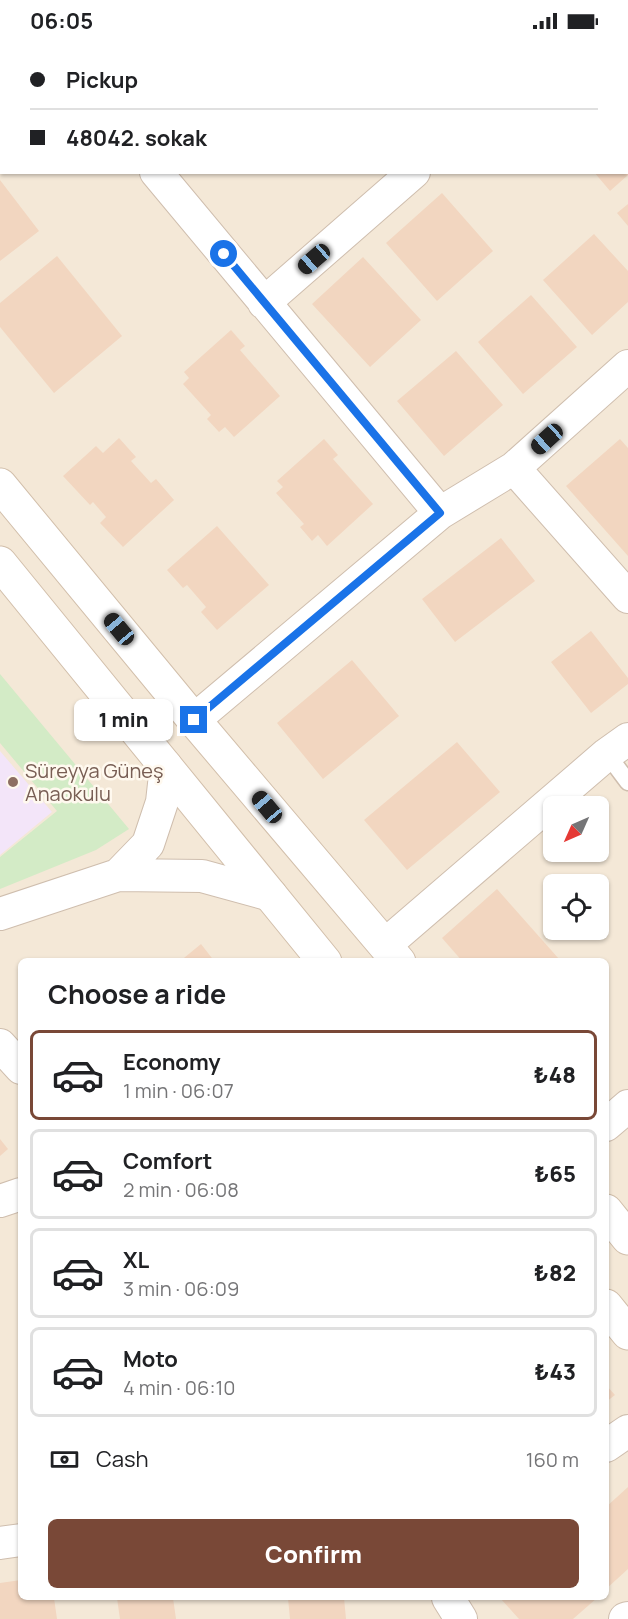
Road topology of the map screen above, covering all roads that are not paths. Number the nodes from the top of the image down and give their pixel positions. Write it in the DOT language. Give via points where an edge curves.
graph roads {
  1 [pos="158,174"];
  2 [pos="412,174"];
  3 [pos="264,303"];
  4 [pos="628,366"];
  5 [pos="514,468"];
  6 [pos="0,484"];
  7 [pos="440,513"];
  8 [pos="0,562"];
  9 [pos="628,597"];
  10 [pos="194,720"];
  11 [pos="618,746"];
  12 [pos="166,765"];
  13 [pos="628,782"];
  14 [pos="118,875"];
  15 [pos="271,895"];
  16 [pos="0,914"];
  17 [pos="392,953"];
  18 [pos="322,958"];
  19 [pos="0,1045"];
  20 [pos="18,1065"];
  21 [pos="628,1106"];
  22 [pos="609,1122"];
  23 [pos="18,1195"];
  24 [pos="0,1201"];
  25 [pos="609,1215"];
  26 [pos="628,1238"];
  27 [pos="609,1310"];
  28 [pos="628,1333"];
  29 [pos="628,1431"];
  30 [pos="609,1444"];
  31 [pos="18,1540"];
  32 [pos="0,1543"];
  33 [pos="449,1600"];
  34 [pos="461,1619"];
  1 -- 3 [label="street"];
  2 -- 3 [label="street"];
  3 -- 7 [label="street"];
  4 -- 5 [label="street"];
  5 -- 7 [label="street"];
  5 -- 9 [label="street"];
  6 -- 10 [label="main road"];
  7 -- 10 [label="street"];
  8 -- 12 [label="main road"];
  10 -- 17 [label="main road"];
  11 -- 13 [label="lane"];
  11 -- 17 [label="street"];
  12 -- 14 [label="street" via="162,802 148,844"];
  12 -- 15 [label="main road"];
  14 -- 15 [label="street" via="202,876"];
  14 -- 16 [label="street"];
  15 -- 18 [label="main road"];
  19 -- 20 [label="street"];
  21 -- 22 [label="street"];
  23 -- 24 [label="street"];
  25 -- 26 [label="main road"];
  27 -- 28 [label="main road"];
  29 -- 30 [label="street"];
  31 -- 32 [label="street"];
  33 -- 34 [label="street"];
}
